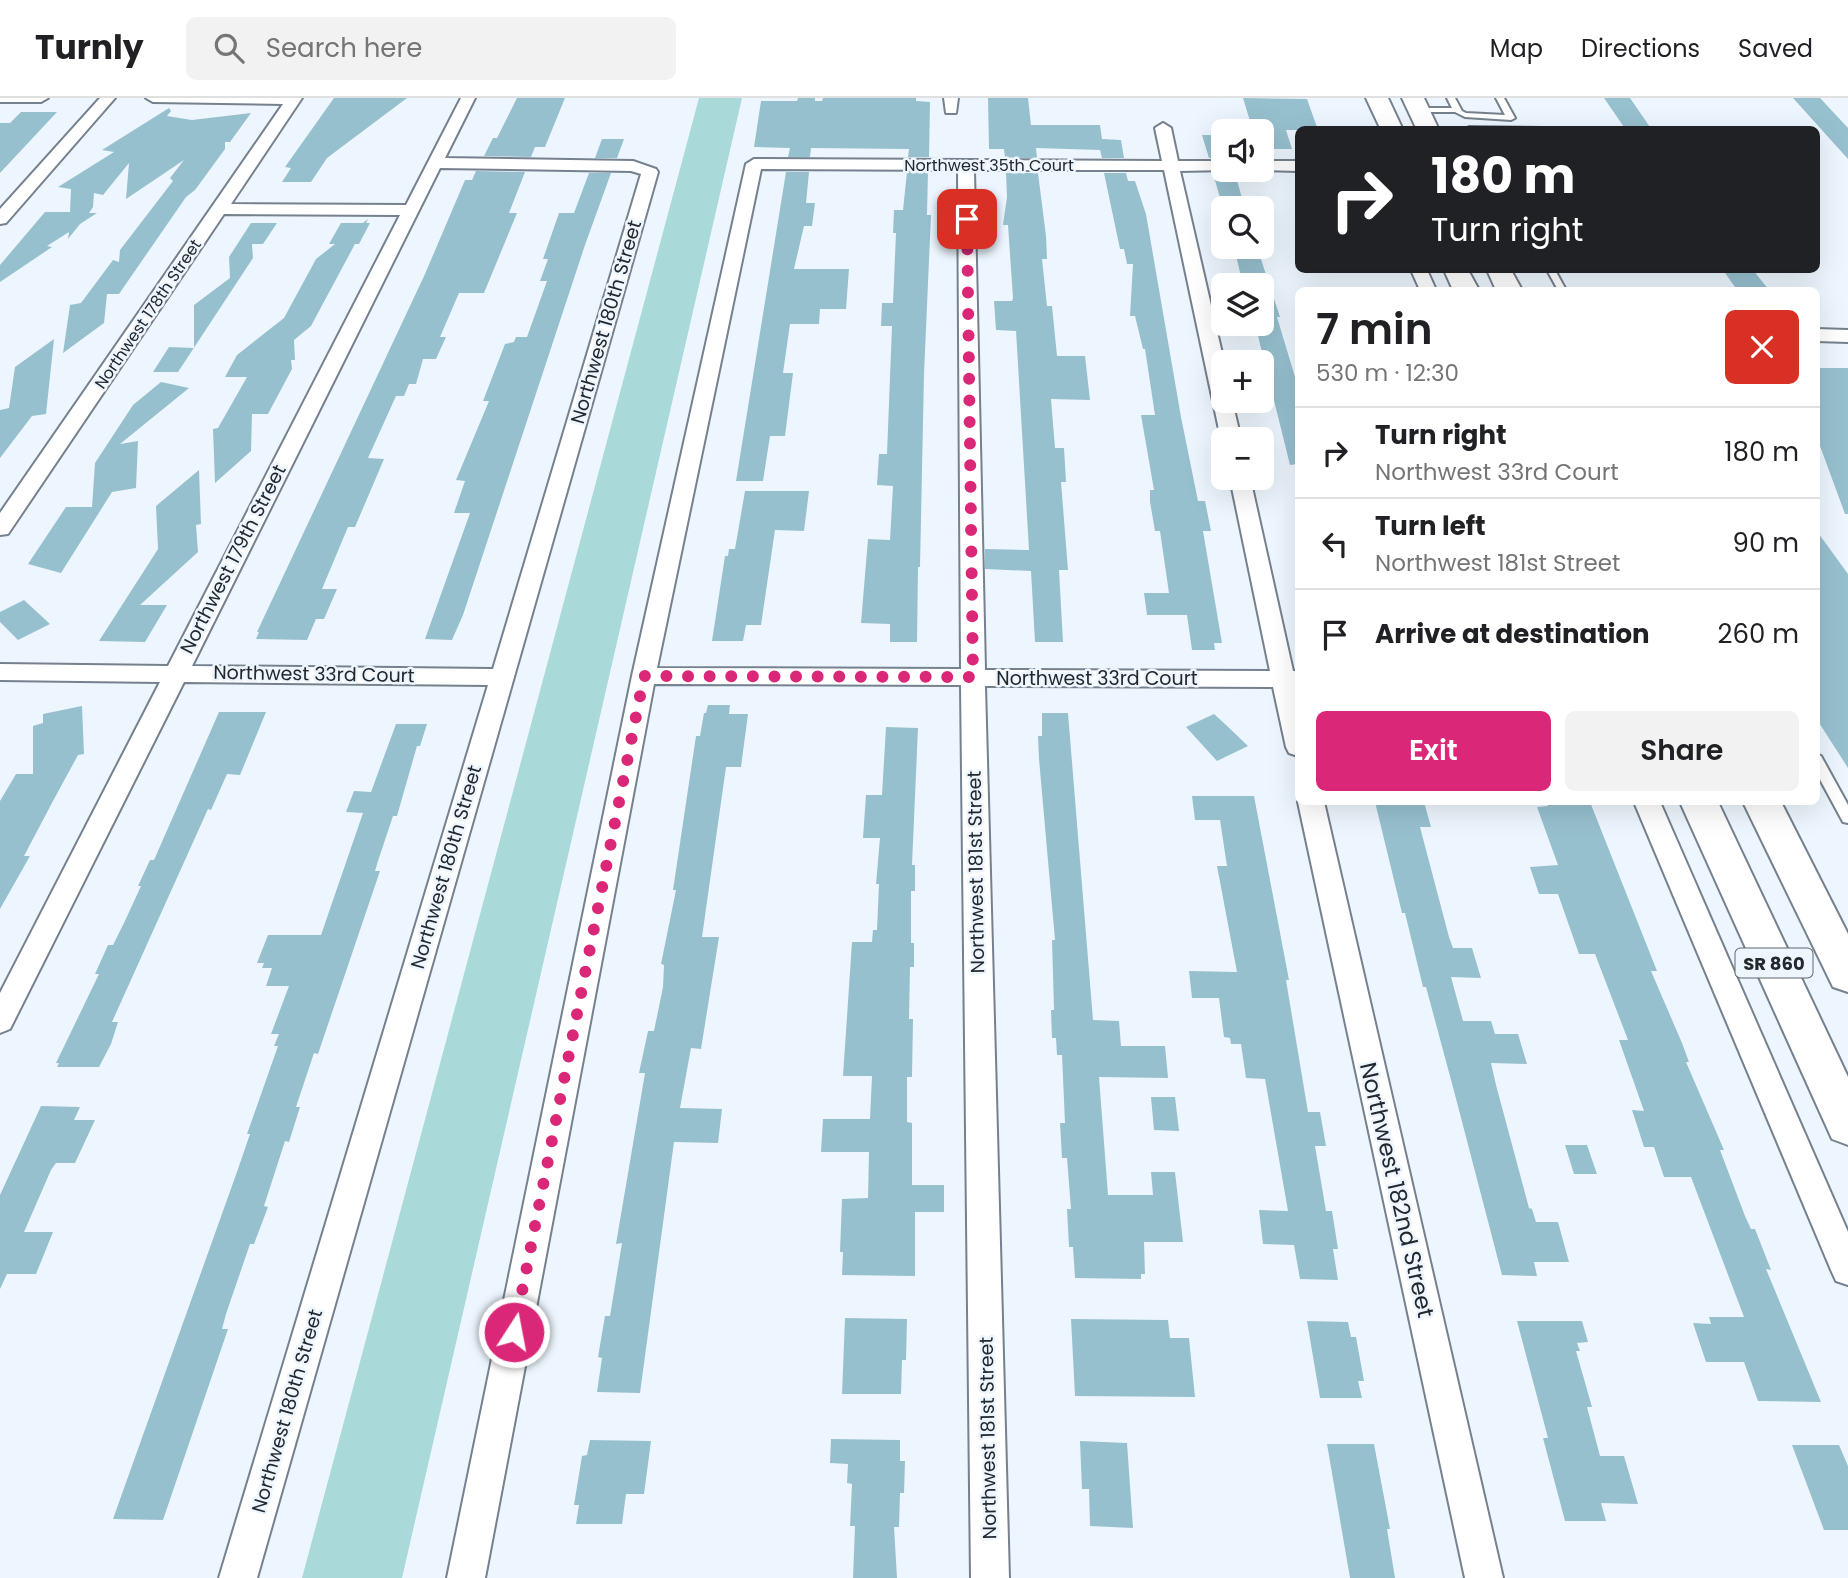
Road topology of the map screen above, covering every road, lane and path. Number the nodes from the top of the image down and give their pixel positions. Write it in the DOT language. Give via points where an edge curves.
graph roads {
  1 [pos="0,98"];
  2 [pos="41,98"];
  3 [pos="108,98"];
  4 [pos="153,98"];
  5 [pos="468,98"];
  6 [pos="1377,98"];
  7 [pos="1451,98"];
  8 [pos="1500,98"];
  9 [pos="294,99"];
  10 [pos="1420,113"];
  11 [pos="1461,113"];
  12 [pos="1390,126"];
  13 [pos="1470,126"];
  14 [pos="1163,128"];
  15 [pos="435,163"];
  16 [pos="967,165"];
  17 [pos="1171,166"];
  18 [pos="1211,166"];
  19 [pos="1274,166"];
  20 [pos="1295,166"];
  21 [pos="219,209"];
  22 [pos="411,210"];
  23 [pos="0,219"];
  24 [pos="1820,335"];
  25 [pos="1848,336"];
  26 [pos="1228,427"];
  27 [pos="1243,490"];
  28 [pos="10,501"];
  29 [pos="0,529"];
  30 [pos="0,672"];
  31 [pos="174,673"];
  32 [pos="644,676"];
  33 [pos="502,677"];
  34 [pos="973,677"];
  35 [pos="1291,679"];
  36 [pos="1295,718"];
  37 [pos="1820,766"];
  38 [pos="1312,805"];
  39 [pos="1648,805"];
  40 [pos="1700,805"];
  41 [pos="1764,805"];
  42 [pos="1848,818"];
  43 [pos="1844,959"];
  44 [pos="0,1021"];
  45 [pos="1848,1125"];
  46 [pos="1848,1270"];
  47 [pos="238,1578"];
  48 [pos="466,1578"];
  49 [pos="990,1578"];
  50 [pos="1484,1578"];
  1 -- 2 [label="street"];
  3 -- 23 [label="street"];
  4 -- 9 [label="street"];
  5 -- 15 [label="street, Northwest 179th Street"];
  6 -- 12 [label="main road"];
  7 -- 11 [label="lane"];
  8 -- 11 [label="lane" via="1511,118"];
  9 -- 21 [label="street, Northwest 178th Street"];
  10 -- 11 [label="lane"];
  11 -- 13 [label="lane"];
  14 -- 17 [label="street"];
  15 -- 22 [label="street, Northwest 179th Street"];
  15 -- 33 [label="street, Northwest 180th Street" via="633,166 650,172"];
  16 -- 17 [label="street, Northwest 35th Court"];
  16 -- 32 [label="street, Northwest 35th Court" via="754,164"];
  16 -- 34 [label="street, Northwest 181st Street"];
  17 -- 18 [label="street, Northwest 35th Court"];
  17 -- 26 [label="street"];
  19 -- 20 [label="street"];
  21 -- 22 [label="street"];
  21 -- 28 [label="street, Northwest 178th Street"];
  22 -- 31 [label="street, Northwest 179th Street"];
  24 -- 25 [label="street"];
  27 -- 35 [label="street"];
  28 -- 29 [label="street, Northwest 178th Street"];
  30 -- 31 [label="street, Northwest 33rd Court"];
  31 -- 33 [label="street, Northwest 33rd Court"];
  31 -- 44 [label="street, Northwest 179th Street"];
  32 -- 34 [label="street, Northwest 33rd Court"];
  32 -- 48 [label="street"];
  33 -- 47 [label="street, Northwest 180th Street"];
  34 -- 35 [label="street, Northwest 33rd Court"];
  34 -- 49 [label="street, Northwest 181st Street"];
  35 -- 36 [label="street"];
  37 -- 42 [label="lane"];
  38 -- 50 [label="street, Northwest 182nd Street"];
  39 -- 46 [label="street"];
  40 -- 45 [label="main road, SR 860"];
  41 -- 43 [label="main road, SR 860"];
}
